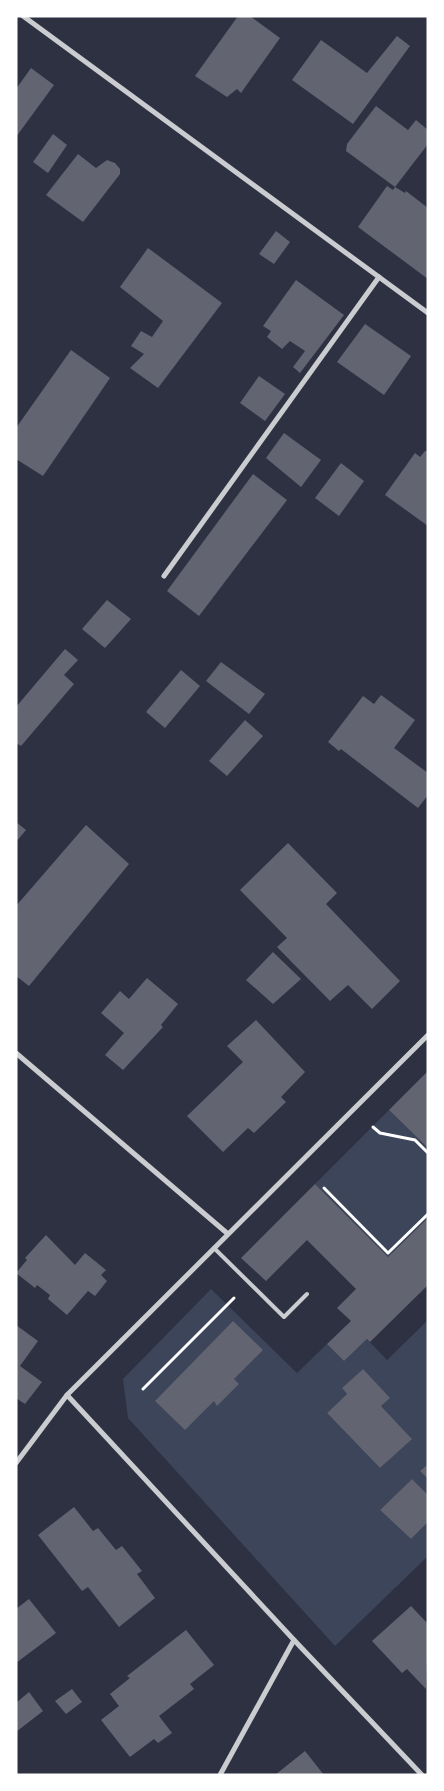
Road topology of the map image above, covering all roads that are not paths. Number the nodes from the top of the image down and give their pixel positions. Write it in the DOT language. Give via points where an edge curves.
graph roads {
  1 [pos="23,16"];
  2 [pos="379,277"];
  3 [pos="428,313"];
  4 [pos="164,576"];
  5 [pos="428,1035"];
  6 [pos="16,1053"];
  7 [pos="228,1234"];
  8 [pos="214,1248"];
  9 [pos="307,1294"];
  10 [pos="67,1395"];
  11 [pos="16,1463"];
  12 [pos="294,1640"];
  13 [pos="220,1775"];
  14 [pos="422,1775"];
  1 -- 2 [label="street"];
  2 -- 3 [label="street"];
  2 -- 4 [label="street"];
  5 -- 7 [label="street"];
  6 -- 7 [label="street"];
  7 -- 8 [label="street"];
  8 -- 9 [label="lane" via="284,1317"];
  8 -- 10 [label="street"];
  10 -- 11 [label="street"];
  10 -- 12 [label="street"];
  12 -- 13 [label="street"];
  12 -- 14 [label="street"];
}
